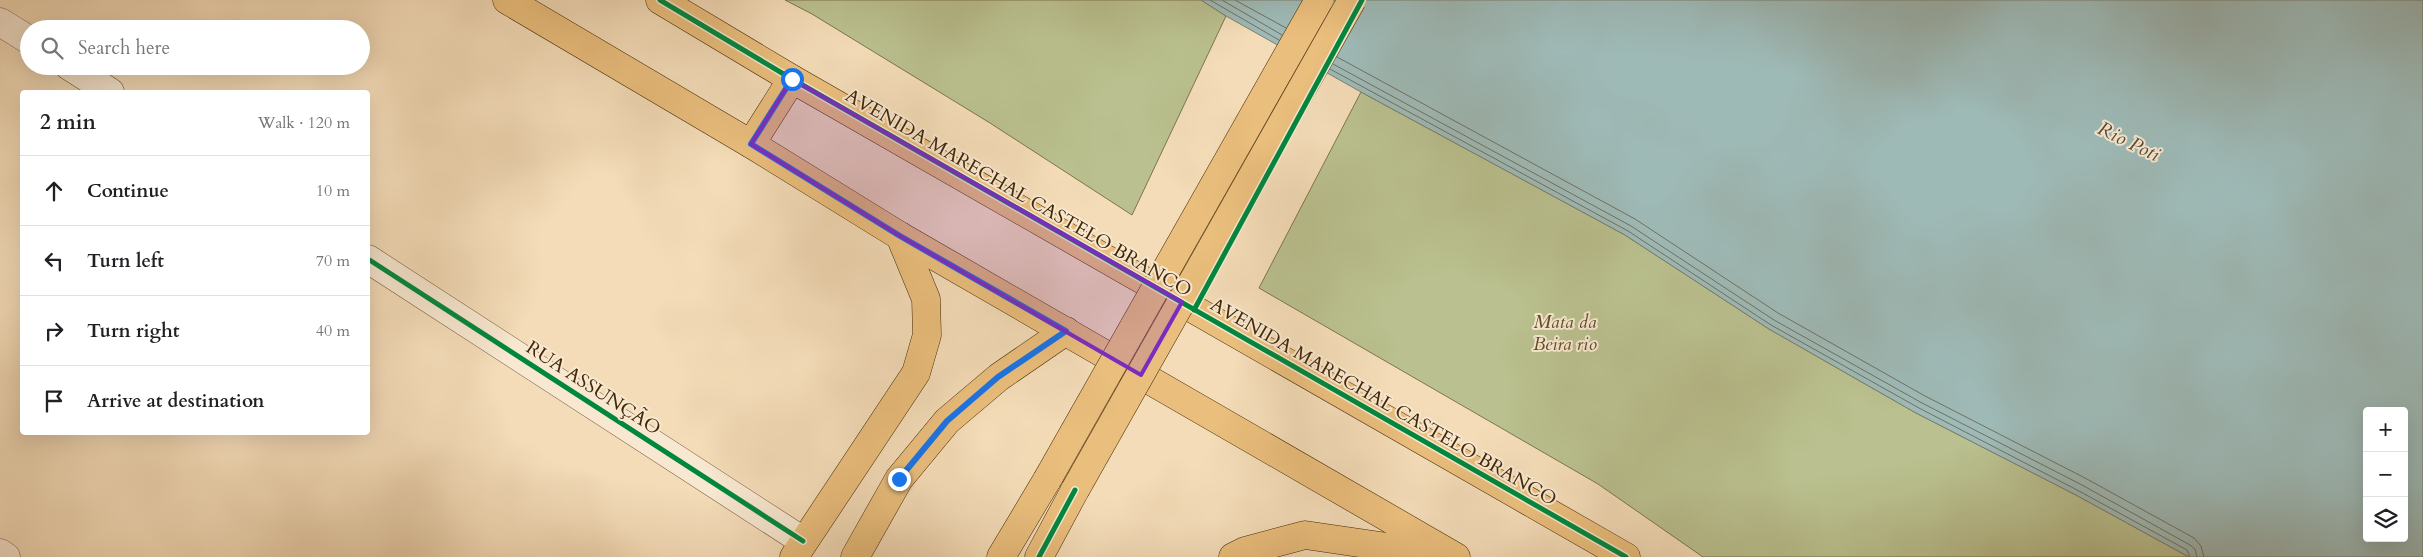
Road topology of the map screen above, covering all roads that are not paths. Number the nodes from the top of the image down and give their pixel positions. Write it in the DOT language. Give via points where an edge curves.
graph roads {
  1 [pos="506,0"];
  2 [pos="660,0"];
  3 [pos="1319,0"];
  4 [pos="1352,0"];
  5 [pos="0,22"];
  6 [pos="20,34"];
  7 [pos="83,75"];
  8 [pos="792,79"];
  9 [pos="107,90"];
  10 [pos="751,144"];
  11 [pos="900,236"];
  12 [pos="370,260"];
  13 [pos="1066,331"];
  14 [pos="799,549"];
  15 [pos="0,554"];
  16 [pos="6,557"];
  17 [pos="855,557"];
  18 [pos="1001,557"];
  19 [pos="1039,557"];
  20 [pos="1233,557"];
  21 [pos="1456,557"];
  22 [pos="1626,557"];
  1 -- 10 [label="main road"];
  2 -- 8 [label="main road, AVENIDA MARECHAL CASTELO BRANCO"];
  3 -- 18 [label="main road, bridge"];
  4 -- 19 [label="main road, bridge"];
  5 -- 6 [label="street"];
  7 -- 9 [label="street"];
  8 -- 10 [label="main road"];
  8 -- 22 [label="main road, AVENIDA MARECHAL CASTELO BRANCO"];
  10 -- 11 [label="main road"];
  11 -- 13 [label="main road"];
  11 -- 14 [label="main road" via="926,299 927,335 916,373"];
  12 -- 14 [label="street, RUA ASSUNÇÃO"];
  13 -- 17 [label="main road" via="998,377 947,421 899,479"];
  13 -- 21 [label="main road"];
  15 -- 16 [label="street"];
  20 -- 21 [label="main road" via="1305,535"];
}
